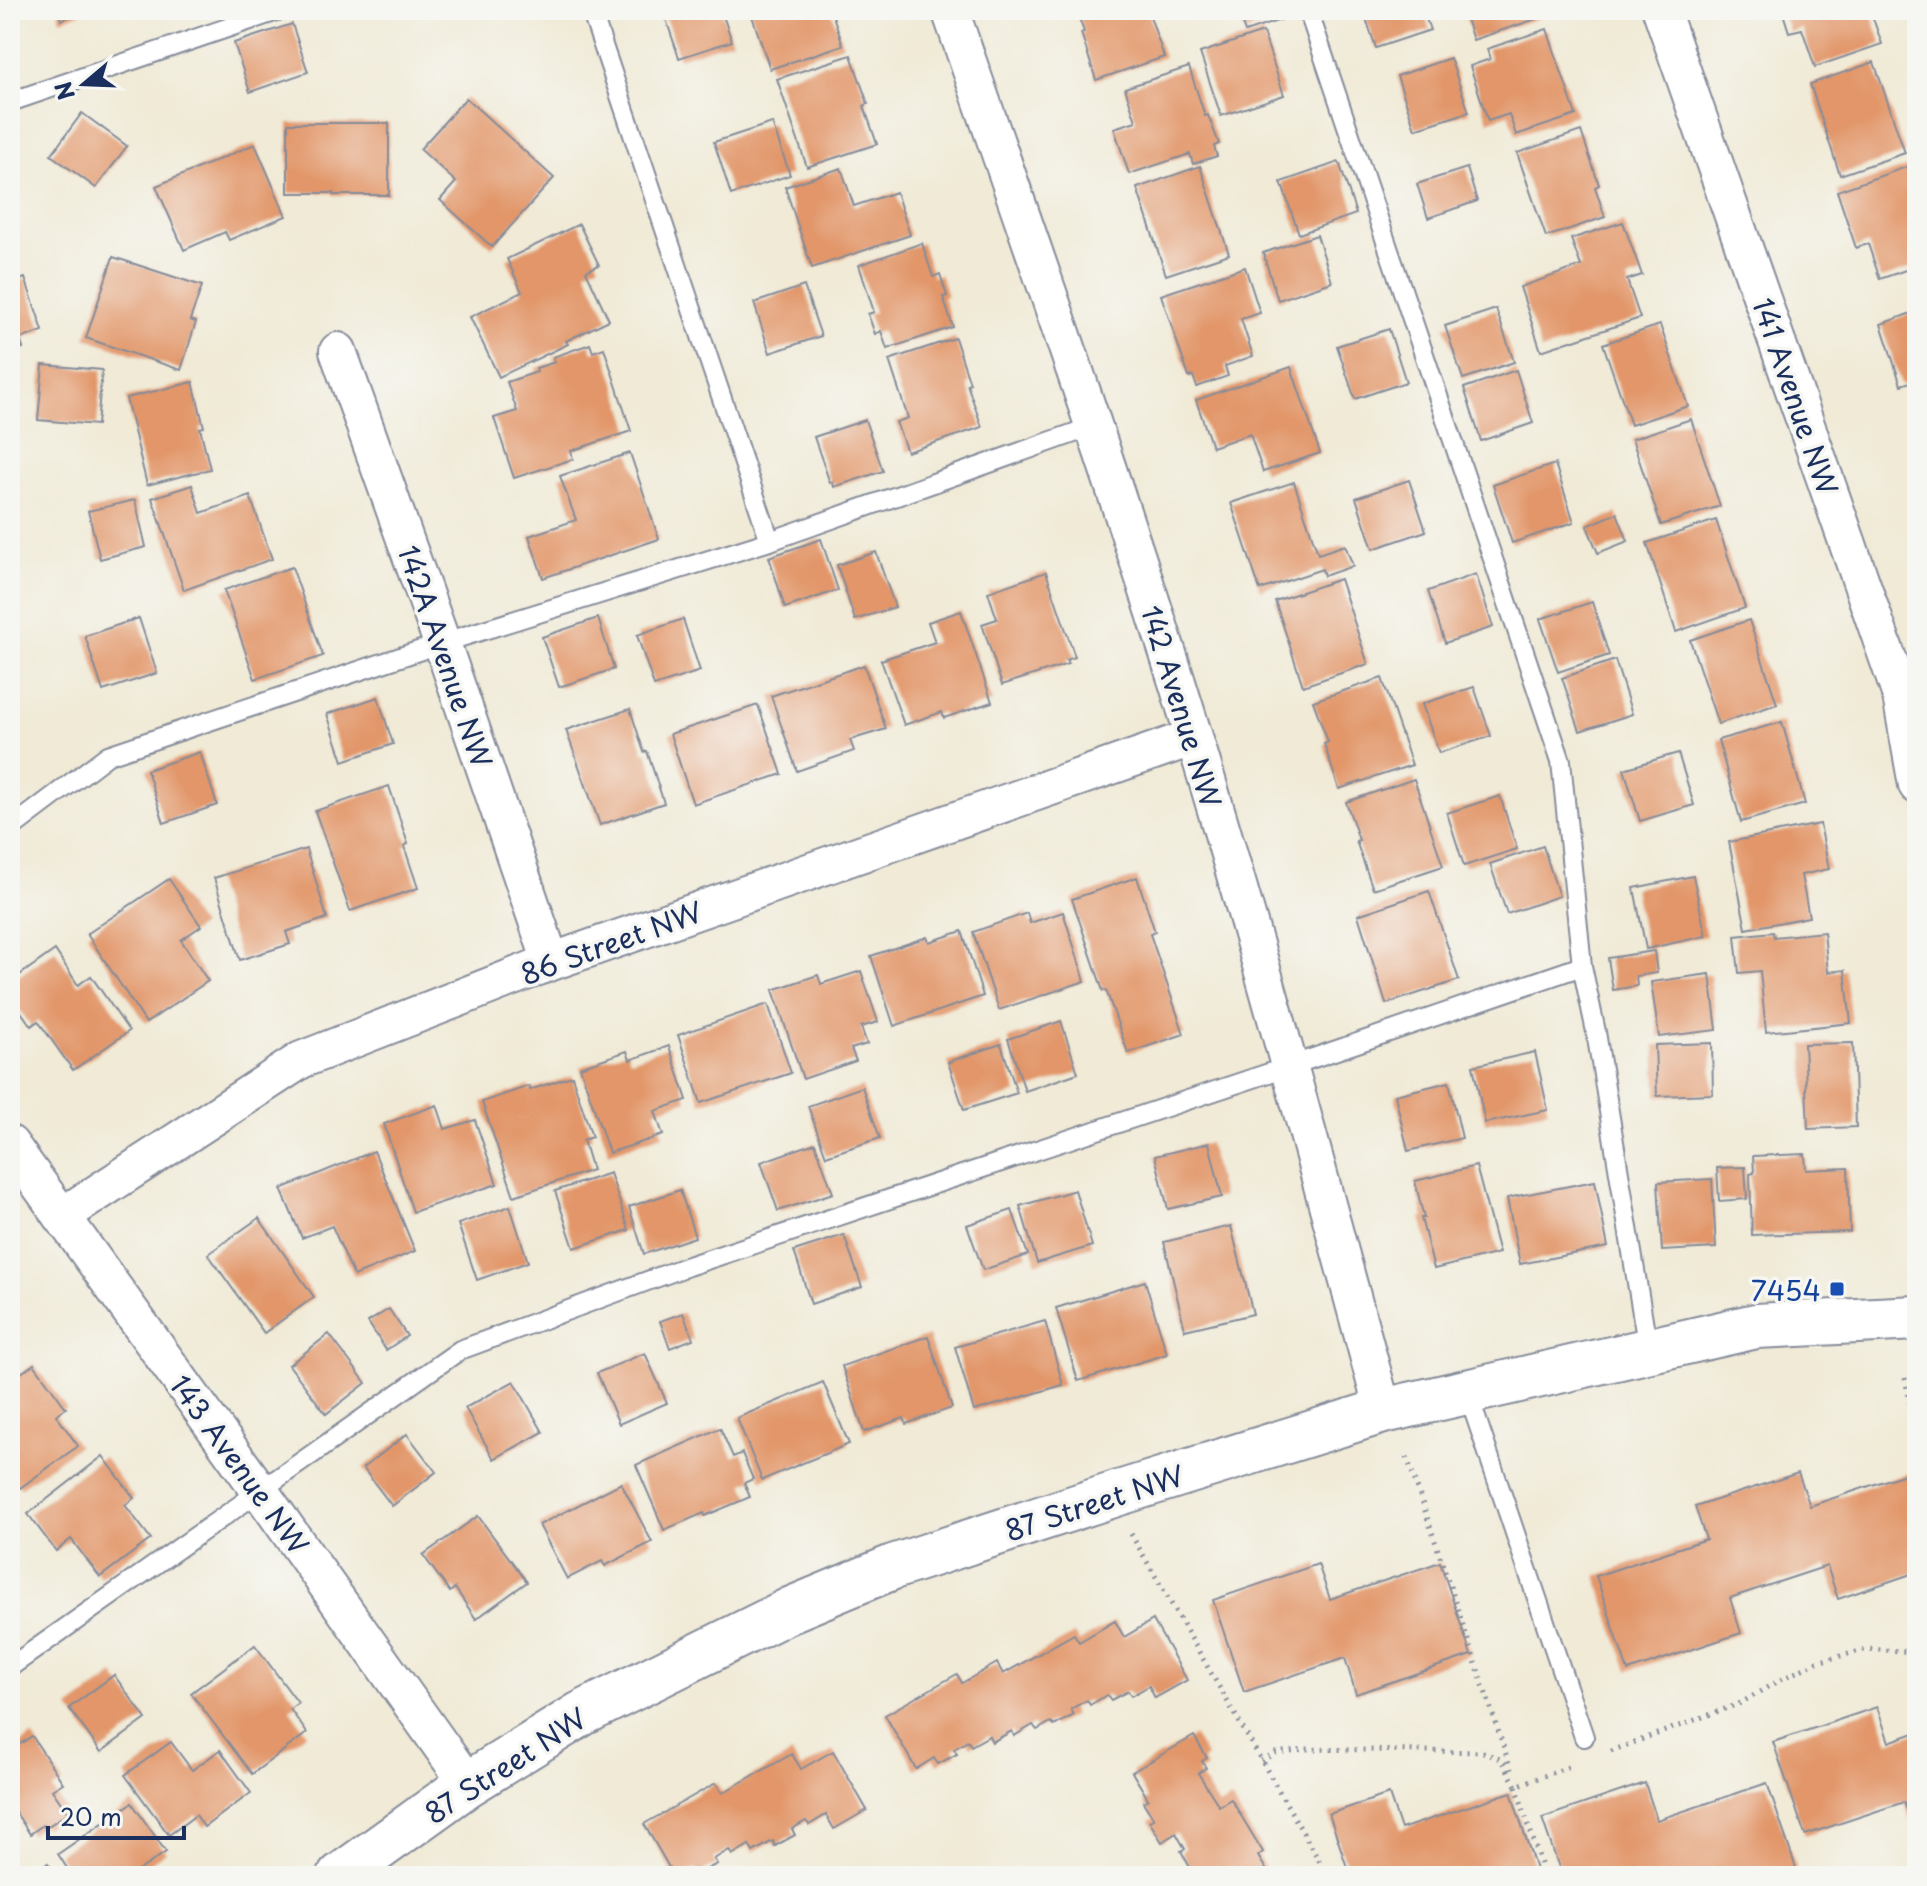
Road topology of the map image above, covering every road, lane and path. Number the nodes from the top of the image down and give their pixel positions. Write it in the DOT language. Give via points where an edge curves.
graph roads {
  1 [pos="280,10"];
  2 [pos="591,10"];
  3 [pos="950,10"];
  4 [pos="1308,10"];
  5 [pos="1661,10"];
  6 [pos="10,102"];
  7 [pos="338,351"];
  8 [pos="1094,426"];
  9 [pos="770,541"];
  10 [pos="442,643"];
  11 [pos="1909,693"];
  12 [pos="1194,737"];
  13 [pos="1917,785"];
  14 [pos="10,829"];
  15 [pos="551,962"];
  16 [pos="1582,966"];
  17 [pos="1290,1066"];
  18 [pos="10,1144"];
  19 [pos="62,1216"];
  20 [pos="1917,1318"];
  21 [pos="1648,1350"];
  22 [pos="1905,1378"];
  23 [pos="1467,1391"];
  24 [pos="1383,1411"];
  25 [pos="1917,1440"];
  26 [pos="1407,1457"];
  27 [pos="260,1491"];
  28 [pos="1119,1493"];
  29 [pos="10,1667"];
  30 [pos="1584,1737"];
  31 [pos="468,1784"];
  32 [pos="340,1876"];
  33 [pos="1328,1876"];
  34 [pos="1545,1876"];
  1 -- 6 [label="lane"];
  2 -- 9 [label="lane"];
  3 -- 8 [label="street, 142 Avenue NW"];
  4 -- 16 [label="lane" via="1561,761"];
  5 -- 11 [label="street, 141 Avenue NW"];
  7 -- 10 [label="street, 142A Avenue NW"];
  8 -- 9 [label="lane"];
  8 -- 12 [label="street, 142 Avenue NW"];
  9 -- 10 [label="lane"];
  10 -- 14 [label="lane" via="108,755"];
  10 -- 15 [label="street, 142A Avenue NW"];
  11 -- 13 [label="street, 141 Avenue NW"];
  12 -- 15 [label="street, 86 Street NW"];
  12 -- 17 [label="street, 142 Avenue NW"];
  15 -- 19 [label="street, 86 Street NW" via="301,1060"];
  16 -- 17 [label="lane"];
  16 -- 21 [label="lane"];
  17 -- 24 [label="street, 142 Avenue NW"];
  17 -- 27 [label="lane" via="688,1266 460,1350"];
  18 -- 19 [label="street, 143 Avenue NW"];
  19 -- 27 [label="street, 143 Avenue NW"];
  20 -- 21 [label="street, 87 Street NW" via="1756,1326"];
  21 -- 23 [label="street, 87 Street NW"];
  22 -- 25 [label="path"];
  23 -- 24 [label="street, 87 Street NW"];
  23 -- 30 [label="lane"];
  24 -- 28 [label="street, 87 Street NW"];
  26 -- 34 [label="path"];
  27 -- 29 [label="lane"];
  27 -- 31 [label="street, 143 Avenue NW"];
  28 -- 31 [label="street, 87 Street NW" via="893,1567 792,1609 581,1714"];
  28 -- 33 [label="path" via="1133,1539"];
  31 -- 32 [label="street, 87 Street NW"];
}
